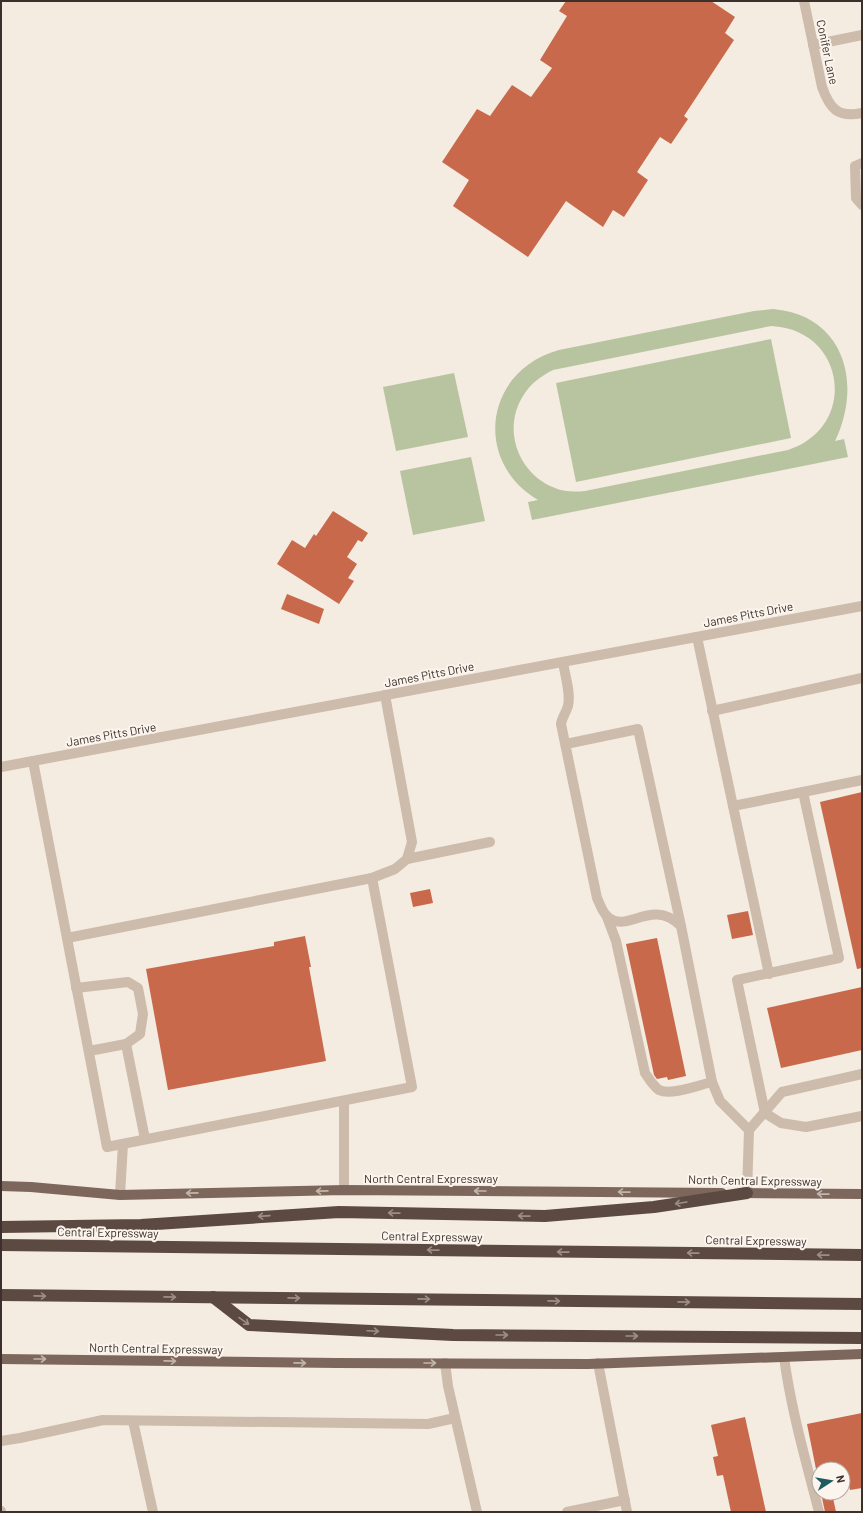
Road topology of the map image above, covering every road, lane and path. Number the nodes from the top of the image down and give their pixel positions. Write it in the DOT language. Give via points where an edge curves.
graph roads {
  1 [pos="804,1"];
  2 [pos="862,35"];
  3 [pos="813,45"];
  4 [pos="862,114"];
  5 [pos="862,163"];
  6 [pos="862,204"];
  7 [pos="862,606"];
  8 [pos="696,637"];
  9 [pos="563,662"];
  10 [pos="862,678"];
  11 [pos="385,695"];
  12 [pos="712,710"];
  13 [pos="566,744"];
  14 [pos="33,761"];
  15 [pos="1,767"];
  16 [pos="862,780"];
  17 [pos="803,792"];
  18 [pos="733,806"];
  19 [pos="490,842"];
  20 [pos="407,858"];
  21 [pos="372,878"];
  22 [pos="607,917"];
  23 [pos="681,926"];
  24 [pos="67,938"];
  25 [pos="769,974"];
  26 [pos="76,988"];
  27 [pos="126,1044"];
  28 [pos="89,1051"];
  29 [pos="862,1074"];
  30 [pos="712,1082"];
  31 [pos="344,1101"];
  32 [pos="765,1113"];
  33 [pos="862,1116"];
  34 [pos="749,1130"];
  35 [pos="145,1140"];
  36 [pos="123,1144"];
  37 [pos="1,1186"];
  38 [pos="344,1190"];
  39 [pos="747,1193"];
  40 [pos="862,1194"];
  41 [pos="120,1195"];
  42 [pos="1,1227"];
  43 [pos="1,1245"];
  44 [pos="862,1255"];
  45 [pos="1,1295"];
  46 [pos="213,1297"];
  47 [pos="862,1304"];
  48 [pos="862,1338"];
  49 [pos="862,1354"];
  50 [pos="784,1357"];
  51 [pos="1,1359"];
  52 [pos="445,1363"];
  53 [pos="598,1363"];
  54 [pos="455,1418"];
  55 [pos="133,1421"];
  56 [pos="1,1441"];
  57 [pos="625,1500"];
  58 [pos="153,1512"];
  59 [pos="477,1512"];
  60 [pos="567,1512"];
  61 [pos="627,1512"];
  62 [pos="819,1512"];
  1 -- 3 [label="street, Conifer Lane"];
  2 -- 3 [label="street"];
  3 -- 4 [label="street, Conifer Lane" via="822,87 831,107 841,114"];
  5 -- 6 [label="street" via="855,166 856,198"];
  7 -- 8 [label="street, James Pitts Drive"];
  8 -- 9 [label="street, James Pitts Drive"];
  8 -- 12 [label="street"];
  9 -- 11 [label="street, James Pitts Drive"];
  9 -- 13 [label="street" via="569,699 561,724"];
  10 -- 12 [label="street"];
  11 -- 14 [label="street, James Pitts Drive"];
  11 -- 20 [label="street" via="412,842"];
  12 -- 18 [label="street"];
  13 -- 22 [label="street" via="597,898"];
  13 -- 23 [label="street" via="638,729"];
  14 -- 15 [label="street, James Pitts Drive"];
  14 -- 24 [label="street"];
  16 -- 17 [label="street"];
  17 -- 18 [label="street"];
  17 -- 25 [label="street" via="839,958"];
  18 -- 25 [label="street"];
  19 -- 20 [label="street"];
  20 -- 21 [label="street" via="395,869"];
  21 -- 24 [label="street"];
  21 -- 31 [label="street" via="412,1088"];
  22 -- 23 [label="street" via="620,923 646,915 661,915"];
  22 -- 30 [label="street" via="616,941 645,1073 652,1084 660,1090 671,1092"];
  23 -- 30 [label="street"];
  24 -- 26 [label="street"];
  25 -- 32 [label="street" via="737,980"];
  26 -- 27 [label="street" via="128,982 138,988 143,1014 140,1034"];
  26 -- 28 [label="street"];
  27 -- 28 [label="street"];
  27 -- 35 [label="street"];
  28 -- 36 [label="street" via="107,1147"];
  29 -- 32 [label="street" via="782,1092"];
  30 -- 34 [label="street" via="720,1101"];
  31 -- 35 [label="street"];
  31 -- 38 [label="street"];
  32 -- 33 [label="street" via="782,1123 806,1127"];
  32 -- 34 [label="street"];
  34 -- 39 [label="street"];
  35 -- 36 [label="street"];
  36 -- 41 [label="street"];
  37 -- 41 [label="main road, North Central Expressway"];
  39 -- 38 [label="main road, North Central Expressway, one-way"];
  38 -- 41 [label="main road, North Central Expressway, one-way"];
  40 -- 39 [label="main road, North Central Expressway, one-way"];
  39 -- 42 [label="highway, one-way" via="654,1207 545,1216 339,1212 141,1225"];
  44 -- 43 [label="highway, Central Expressway, one-way"];
  45 -- 46 [label="highway, one-way"];
  46 -- 47 [label="highway, one-way"];
  46 -- 48 [label="highway, one-way" via="249,1325 453,1335"];
  49 -- 50 [label="main road, North Central Expressway"];
  50 -- 53 [label="main road, North Central Expressway"];
  50 -- 62 [label="street" via="794,1412"];
  51 -- 52 [label="main road, North Central Expressway, one-way"];
  52 -- 53 [label="main road, North Central Expressway"];
  52 -- 54 [label="street"];
  53 -- 57 [label="street"];
  54 -- 55 [label="street" via="428,1424"];
  54 -- 59 [label="street"];
  55 -- 56 [label="street" via="103,1420"];
  55 -- 58 [label="street"];
  57 -- 60 [label="street"];
  57 -- 61 [label="street"];
}
